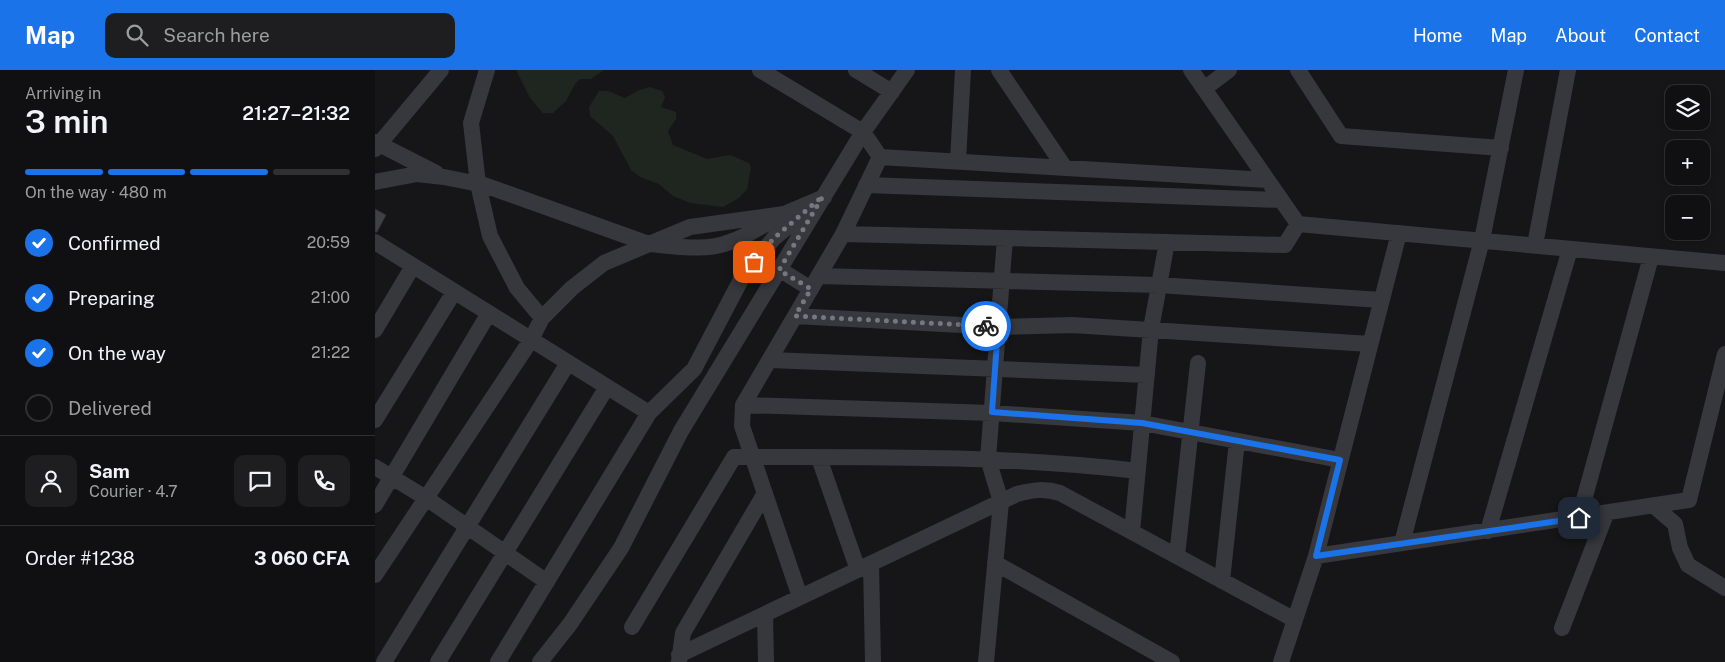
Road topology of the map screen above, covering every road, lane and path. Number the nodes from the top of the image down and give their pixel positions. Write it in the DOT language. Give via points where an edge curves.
graph roads {
  1 [pos="441,70"];
  2 [pos="487,70"];
  3 [pos="760,70"];
  4 [pos="856,70"];
  5 [pos="907,70"];
  6 [pos="963,70"];
  7 [pos="999,70"];
  8 [pos="1191,70"];
  9 [pos="1229,70"];
  10 [pos="1298,70"];
  11 [pos="1516,70"];
  12 [pos="1568,70"];
  13 [pos="1204,89"];
  14 [pos="892,92"];
  15 [pos="863,132"];
  16 [pos="376,145"];
  17 [pos="1501,148"];
  18 [pos="880,157"];
  19 [pos="958,161"];
  20 [pos="1065,168"];
  21 [pos="444,177"];
  22 [pos="1267,180"];
  23 [pos="375,182"];
  24 [pos="478,184"];
  25 [pos="866,185"];
  26 [pos="823,196"];
  27 [pos="1281,200"];
  28 [pos="1298,224"];
  29 [pos="1399,233"];
  30 [pos="843,234"];
  31 [pos="1005,238"];
  32 [pos="1482,240"];
  33 [pos="375,242"];
  34 [pos="1167,242"];
  35 [pos="649,244"];
  36 [pos="1535,245"];
  37 [pos="1570,248"];
  38 [pos="1651,256"];
  39 [pos="1725,263"];
  40 [pos="413,266"];
  41 [pos="779,270"];
  42 [pos="815,282"];
  43 [pos="1001,282"];
  44 [pos="1159,285"];
  45 [pos="454,292"];
  46 [pos="1381,300"];
  47 [pos="489,314"];
  48 [pos="795,316"];
  49 [pos="542,318"];
  50 [pos="998,327"];
  51 [pos="1151,329"];
  52 [pos="375,330"];
  53 [pos="531,340"];
  54 [pos="1370,344"];
  55 [pos="1725,354"];
  56 [pos="770,360"];
  57 [pos="568,363"];
  58 [pos="1198,363"];
  59 [pos="995,369"];
  60 [pos="1147,375"];
  61 [pos="607,387"];
  62 [pos="743,406"];
  63 [pos="992,412"];
  64 [pos="649,413"];
  65 [pos="375,420"];
  66 [pos="1142,423"];
  67 [pos="1190,432"];
  68 [pos="1237,441"];
  69 [pos="753,457"];
  70 [pos="819,458"];
  71 [pos="988,459"];
  72 [pos="1340,460"];
  73 [pos="375,466"];
  74 [pos="1138,471"];
  75 [pos="392,477"];
  76 [pos="765,494"];
  77 [pos="426,498"];
  78 [pos="1001,502"];
  79 [pos="375,505"];
  80 [pos="1654,506"];
  81 [pos="1606,514"];
  82 [pos="1579,518"];
  83 [pos="468,527"];
  84 [pos="1488,531"];
  85 [pos="1133,532"];
  86 [pos="1402,543"];
  87 [pos="382,552"];
  88 [pos="505,553"];
  89 [pos="1177,556"];
  90 [pos="1316,556"];
  91 [pos="995,563"];
  92 [pos="864,567"];
  93 [pos="375,575"];
  94 [pos="1222,581"];
  95 [pos="547,582"];
  96 [pos="1725,588"];
  97 [pos="800,597"];
  98 [pos="765,614"];
  99 [pos="1295,620"];
  100 [pos="632,627"];
  101 [pos="1562,628"];
  102 [pos="679,658"];
  103 [pos="384,662"];
  104 [pos="438,662"];
  105 [pos="498,662"];
  106 [pos="540,662"];
  107 [pos="766,662"];
  108 [pos="873,662"];
  109 [pos="986,662"];
  110 [pos="1172,662"];
  111 [pos="1281,662"];
  1 -- 16 [label="street"];
  2 -- 24 [label="street" via="471,123"];
  3 -- 15 [label="street"];
  4 -- 14 [label="street"];
  5 -- 14 [label="street"];
  6 -- 19 [label="street"];
  7 -- 20 [label="street"];
  8 -- 13 [label="street"];
  9 -- 13 [label="street"];
  10 -- 17 [label="street" via="1341,136"];
  11 -- 17 [label="street"];
  12 -- 36 [label="street"];
  13 -- 22 [label="street"];
  14 -- 15 [label="street"];
  15 -- 18 [label="street"];
  15 -- 26 [label="street"];
  16 -- 21 [label="street"];
  17 -- 32 [label="street"];
  18 -- 19 [label="street"];
  18 -- 25 [label="street"];
  19 -- 20 [label="street"];
  20 -- 22 [label="street"];
  21 -- 23 [label="street" via="417,174"];
  21 -- 24 [label="street"];
  22 -- 27 [label="street"];
  24 -- 35 [label="street"];
  24 -- 49 [label="street" via="490,236 517,288"];
  25 -- 27 [label="street"];
  25 -- 30 [label="street"];
  26 -- 35 [label="street" via="730,243 699,248"];
  26 -- 41 [label="street"];
  26 -- 64 [label="street" via="774,238 744,274 694,369"];
  27 -- 28 [label="street"];
  28 -- 29 [label="street"];
  28 -- 34 [label="street" via="1285,245"];
  29 -- 32 [label="street"];
  29 -- 46 [label="street"];
  30 -- 31 [label="street"];
  30 -- 42 [label="street"];
  31 -- 34 [label="street"];
  31 -- 43 [label="street"];
  32 -- 36 [label="street"];
  32 -- 86 [label="street"];
  33 -- 40 [label="street"];
  34 -- 44 [label="street"];
  35 -- 49 [label="street" via="604,263 572,288"];
  36 -- 37 [label="street"];
  37 -- 38 [label="street"];
  37 -- 84 [label="street"];
  38 -- 39 [label="street"];
  38 -- 82 [label="street"];
  40 -- 45 [label="street"];
  40 -- 52 [label="street"];
  41 -- 42 [label="street"];
  41 -- 106 [label="street" via="681,431 621,548"];
  42 -- 43 [label="street"];
  42 -- 48 [label="street"];
  43 -- 44 [label="street"];
  43 -- 50 [label="street"];
  44 -- 46 [label="street"];
  44 -- 51 [label="street"];
  45 -- 47 [label="street"];
  45 -- 65 [label="street"];
  46 -- 54 [label="street"];
  47 -- 53 [label="street"];
  47 -- 75 [label="street"];
  48 -- 50 [label="street"];
  48 -- 56 [label="street"];
  49 -- 53 [label="street"];
  50 -- 51 [label="street" via="1072,325"];
  50 -- 59 [label="street"];
  51 -- 54 [label="street"];
  51 -- 60 [label="street"];
  53 -- 57 [label="street"];
  53 -- 77 [label="street"];
  54 -- 72 [label="street"];
  55 -- 80 [label="street" via="1689,500"];
  56 -- 59 [label="street"];
  56 -- 62 [label="street"];
  57 -- 61 [label="street"];
  57 -- 83 [label="street"];
  58 -- 67 [label="street"];
  59 -- 60 [label="street"];
  59 -- 63 [label="street"];
  60 -- 66 [label="street"];
  61 -- 64 [label="street"];
  61 -- 88 [label="street"];
  62 -- 63 [label="street"];
  62 -- 69 [label="street" via="742,426"];
  63 -- 66 [label="street"];
  63 -- 71 [label="street"];
  64 -- 95 [label="street"];
  66 -- 67 [label="street"];
  66 -- 74 [label="street"];
  67 -- 68 [label="street"];
  67 -- 89 [label="street"];
  68 -- 72 [label="street"];
  68 -- 94 [label="street"];
  69 -- 70 [label="street"];
  69 -- 76 [label="street"];
  69 -- 100 [label="street" via="735,457"];
  70 -- 71 [label="street"];
  70 -- 92 [label="street"];
  71 -- 74 [label="street" via="1075,463"];
  71 -- 78 [label="street"];
  72 -- 90 [label="street"];
  73 -- 75 [label="street"];
  74 -- 85 [label="street"];
  75 -- 77 [label="street"];
  75 -- 79 [label="street"];
  76 -- 97 [label="street"];
  76 -- 102 [label="street" via="683,633"];
  77 -- 83 [label="street"];
  77 -- 87 [label="street"];
  78 -- 85 [label="street" via="1032,490 1047,489"];
  78 -- 91 [label="street"];
  78 -- 92 [label="street"];
  80 -- 81 [label="street"];
  80 -- 96 [label="street" via="1675,524 1688,565"];
  81 -- 82 [label="street"];
  81 -- 101 [label="street"];
  82 -- 84 [label="street"];
  83 -- 88 [label="street"];
  83 -- 103 [label="street"];
  84 -- 86 [label="street"];
  85 -- 89 [label="street"];
  86 -- 90 [label="street"];
  87 -- 93 [label="street"];
  88 -- 95 [label="street"];
  88 -- 104 [label="street"];
  89 -- 94 [label="street"];
  90 -- 99 [label="street"];
  91 -- 109 [label="street"];
  91 -- 110 [label="street"];
  92 -- 97 [label="street"];
  92 -- 108 [label="street"];
  94 -- 99 [label="street"];
  95 -- 105 [label="street"];
  97 -- 98 [label="street"];
  98 -- 102 [label="street"];
  98 -- 107 [label="street"];
  99 -- 111 [label="street"];
}
